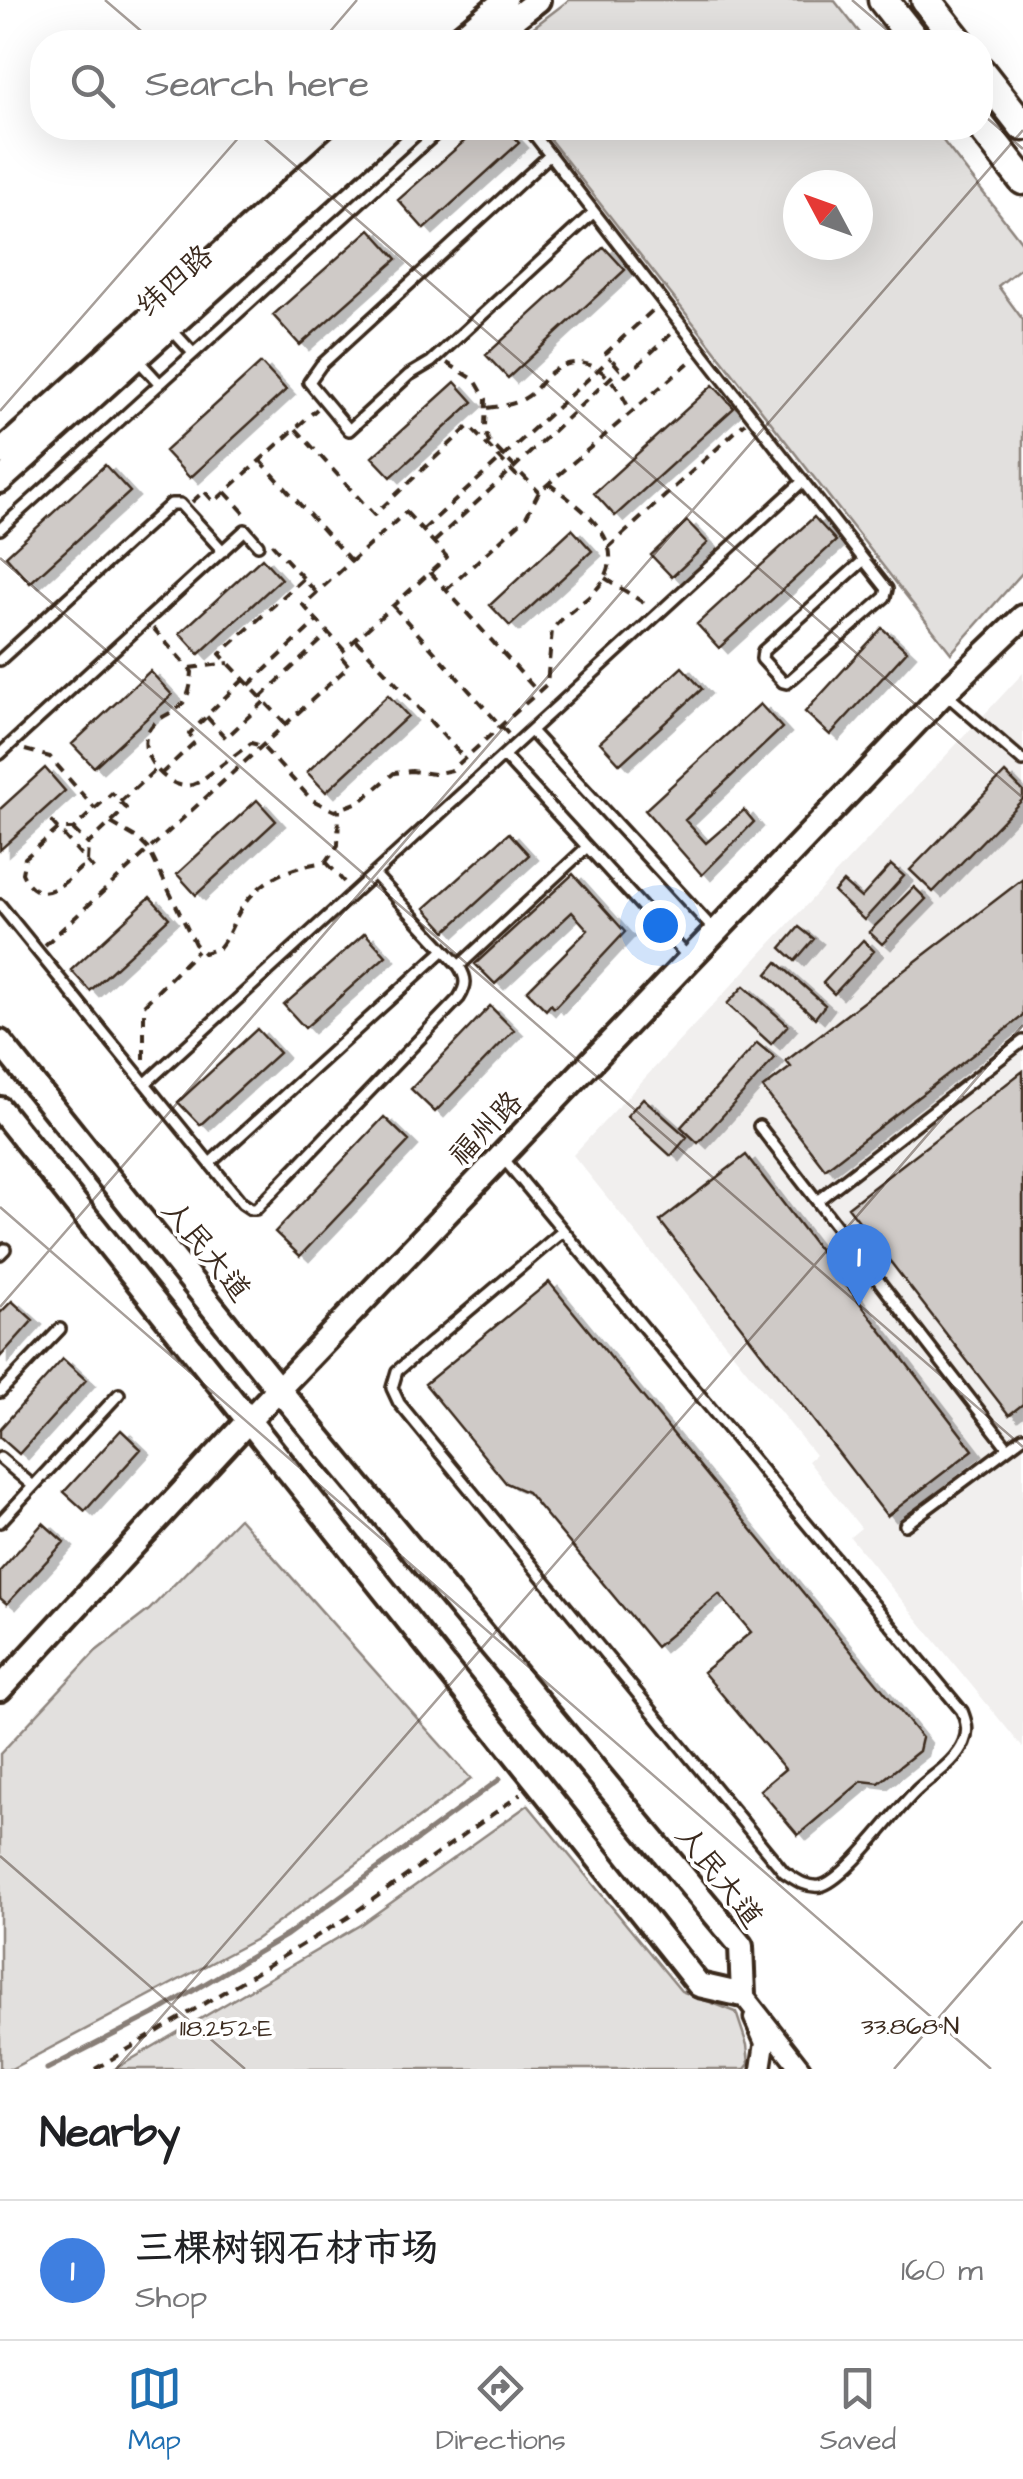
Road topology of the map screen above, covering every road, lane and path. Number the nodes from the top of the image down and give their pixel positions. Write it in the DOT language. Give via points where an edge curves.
graph roads {
  1 [pos="504,0"];
  2 [pos="538,0"];
  3 [pos="882,0"];
  4 [pos="938,5"];
  5 [pos="468,30"];
  6 [pos="499,30"];
  7 [pos="906,30"];
  8 [pos="952,30"];
  9 [pos="993,88"];
  10 [pos="1023,126"];
  11 [pos="348,140"];
  12 [pos="376,140"];
  13 [pos="429,140"];
  14 [pos="538,140"];
  15 [pos="991,140"];
  16 [pos="550,155"];
  17 [pos="1023,180"];
  18 [pos="594,212"];
  19 [pos="663,301"];
  20 [pos="162,319"];
  21 [pos="681,324"];
  22 [pos="128,350"];
  23 [pos="194,352"];
  24 [pos="702,352"];
  25 [pos="437,356"];
  26 [pos="610,358"];
  27 [pos="599,369"];
  28 [pos="620,369"];
  29 [pos="611,377"];
  30 [pos="160,384"];
  31 [pos="324,403"];
  32 [pos="488,408"];
  33 [pos="631,413"];
  34 [pos="752,416"];
  35 [pos="296,429"];
  36 [pos="0,452"];
  37 [pos="502,458"];
  38 [pos="260,460"];
  39 [pos="515,469"];
  40 [pos="0,480"];
  41 [pos="802,481"];
  42 [pos="549,484"];
  43 [pos="539,492"];
  44 [pos="185,509"];
  45 [pos="0,530"];
  46 [pos="423,530"];
  47 [pos="434,542"];
  48 [pos="258,545"];
  49 [pos="608,548"];
  50 [pos="223,551"];
  51 [pos="864,560"];
  52 [pos="351,561"];
  53 [pos="430,572"];
  54 [pos="304,578"];
  55 [pos="605,578"];
  56 [pos="446,590"];
  57 [pos="393,606"];
  58 [pos="660,613"];
  59 [pos="1023,616"];
  60 [pos="147,620"];
  61 [pos="318,620"];
  62 [pos="329,633"];
  63 [pos="356,640"];
  64 [pos="344,650"];
  65 [pos="0,660"];
  66 [pos="229,663"];
  67 [pos="190,668"];
  68 [pos="244,679"];
  69 [pos="249,685"];
  70 [pos="538,692"];
  71 [pos="944,692"];
  72 [pos="262,699"];
  73 [pos="206,716"];
  74 [pos="286,724"];
  75 [pos="501,726"];
  76 [pos="531,731"];
  77 [pos="517,744"];
  78 [pos="262,746"];
  79 [pos="2,753"];
  80 [pos="504,756"];
  81 [pos="465,759"];
  82 [pos="1023,761"];
  83 [pos="158,771"];
  84 [pos="120,802"];
  85 [pos="95,809"];
  86 [pos="339,810"];
  87 [pos="51,821"];
  88 [pos="111,823"];
  89 [pos="58,829"];
  90 [pos="73,829"];
  91 [pos="88,844"];
  92 [pos="587,847"];
  93 [pos="148,850"];
  94 [pos="87,862"];
  95 [pos="326,862"];
  96 [pos="96,872"];
  97 [pos="375,874"];
  98 [pos="354,893"];
  99 [pos="0,905"];
  100 [pos="716,932"];
  101 [pos="199,949"];
  102 [pos="444,950"];
  103 [pos="38,951"];
  104 [pos="690,959"];
  105 [pos="459,966"];
  106 [pos="1023,1041"];
  107 [pos="0,1042"];
  108 [pos="146,1083"];
  109 [pos="0,1109"];
  110 [pos="759,1126"];
  111 [pos="502,1156"];
  112 [pos="210,1164"];
  113 [pos="817,1201"];
  114 [pos="563,1230"];
  115 [pos="60,1329"];
  116 [pos="279,1389"];
  117 [pos="0,1392"];
  118 [pos="119,1394"];
  119 [pos="248,1422"];
  120 [pos="1023,1438"];
  121 [pos="1008,1448"];
  122 [pos="0,1458"];
  123 [pos="33,1486"];
  124 [pos="0,1522"];
  125 [pos="905,1526"];
  126 [pos="0,1689"];
  127 [pos="536,1782"];
  128 [pos="743,1995"];
  129 [pos="94,2069"];
  130 [pos="760,2069"];
  131 [pos="801,2069"];
  1 -- 5 [label="street"];
  2 -- 6 [label="street"];
  3 -- 7 [label="highway"];
  4 -- 8 [label="highway"];
  9 -- 10 [label="highway"];
  11 -- 20 [label="street, 纬四路"];
  12 -- 20 [label="street, 纬四路"];
  13 -- 23 [label="lane"];
  14 -- 16 [label="lane"];
  15 -- 17 [label="highway"];
  16 -- 18 [label="lane"];
  16 -- 31 [label="lane" via="320,365 309,382"];
  18 -- 19 [label="lane"];
  18 -- 25 [label="lane"];
  19 -- 21 [label="lane"];
  19 -- 26 [label="path" via="606,353"];
  20 -- 22 [label="street, 纬四路"];
  20 -- 23 [label="lane"];
  21 -- 24 [label="lane"];
  21 -- 28 [label="path" via="626,376"];
  22 -- 30 [label="lane"];
  22 -- 36 [label="street, 纬四路"];
  22 -- 40 [label="street, 纬四路"];
  23 -- 30 [label="lane"];
  24 -- 33 [label="path"];
  24 -- 34 [label="lane"];
  25 -- 31 [label="lane" via="349,430"];
  25 -- 32 [label="path" via="470,375"];
  26 -- 27 [label="path"];
  26 -- 28 [label="path"];
  27 -- 29 [label="path"];
  27 -- 32 [label="path" via="568,364 525,398"];
  27 -- 37 [label="path"];
  28 -- 29 [label="path"];
  29 -- 33 [label="path"];
  29 -- 39 [label="path"];
  30 -- 45 [label="lane"];
  31 -- 35 [label="path"];
  32 -- 37 [label="path" via="485,434"];
  33 -- 42 [label="path"];
  34 -- 41 [label="lane"];
  34 -- 49 [label="path"];
  35 -- 37 [label="path" via="374,515 469,426"];
  35 -- 38 [label="path"];
  37 -- 39 [label="path"];
  37 -- 46 [label="path"];
  38 -- 44 [label="path" via="214,502 204,491"];
  38 -- 52 [label="path"];
  39 -- 43 [label="path"];
  39 -- 47 [label="path"];
  41 -- 51 [label="lane"];
  41 -- 58 [label="lane"];
  42 -- 43 [label="path"];
  42 -- 55 [label="path" via="583,508 605,536"];
  43 -- 56 [label="path" via="526,517"];
  44 -- 50 [label="lane"];
  44 -- 65 [label="lane" via="171,504"];
  46 -- 47 [label="path"];
  46 -- 52 [label="path" via="406,512"];
  47 -- 53 [label="path" via="447,557"];
  48 -- 50 [label="lane" via="245,530"];
  50 -- 60 [label="lane"];
  51 -- 51 [label="lane" via="887,589 885,597 783,682 762,659 763,651"];
  52 -- 61 [label="path" via="304,605"];
  53 -- 56 [label="path"];
  53 -- 57 [label="path"];
  54 -- 66 [label="path" via="220,654"];
  55 -- 58 [label="path"];
  55 -- 70 [label="path" via="552,630 550,677"];
  56 -- 70 [label="path"];
  57 -- 63 [label="path"];
  57 -- 75 [label="path"];
  58 -- 76 [label="lane"];
  59 -- 71 [label="street, 福州路"];
  60 -- 67 [label="path"];
  60 -- 79 [label="lane"];
  61 -- 62 [label="path"];
  61 -- 69 [label="path"];
  62 -- 64 [label="path"];
  62 -- 72 [label="path"];
  63 -- 64 [label="path"];
  63 -- 81 [label="path"];
  64 -- 74 [label="path" via="339,654 349,666"];
  66 -- 67 [label="path"];
  66 -- 68 [label="path"];
  67 -- 83 [label="path" via="187,697 146,734 146,754"];
  68 -- 69 [label="path"];
  68 -- 73 [label="path"];
  69 -- 72 [label="path"];
  70 -- 75 [label="path"];
  71 -- 82 [label="lane"];
  71 -- 100 [label="street, 福州路"];
  72 -- 73 [label="path" via="226,738"];
  72 -- 74 [label="path"];
  73 -- 83 [label="path" via="189,734 196,741"];
  74 -- 78 [label="path"];
  75 -- 77 [label="path"];
  75 -- 81 [label="path"];
  76 -- 77 [label="lane"];
  76 -- 100 [label="lane"];
  77 -- 80 [label="lane"];
  78 -- 83 [label="path" via="240,749 190,786 173,784"];
  78 -- 86 [label="path" via="312,800"];
  78 -- 93 [label="path"];
  79 -- 85 [label="path" via="27,750 50,757"];
  80 -- 92 [label="lane"];
  80 -- 97 [label="lane"];
  81 -- 86 [label="path" via="444,773 394,773"];
  83 -- 84 [label="path"];
  84 -- 85 [label="path" via="112,793"];
  84 -- 88 [label="path" via="126,808"];
  85 -- 90 [label="path"];
  86 -- 95 [label="path" via="338,846"];
  87 -- 89 [label="path"];
  88 -- 91 [label="path"];
  88 -- 93 [label="path"];
  89 -- 90 [label="path"];
  89 -- 94 [label="path"];
  89 -- 94 [label="path" via="25,858 31,887 58,888"];
  90 -- 91 [label="path"];
  91 -- 94 [label="path"];
  92 -- 104 [label="lane"];
  92 -- 105 [label="lane"];
  93 -- 101 [label="path"];
  93 -- 103 [label="path"];
  94 -- 96 [label="path"];
  95 -- 98 [label="path"];
  95 -- 101 [label="path" via="280,872 244,904 219,948"];
  97 -- 98 [label="lane"];
  97 -- 102 [label="lane"];
  98 -- 108 [label="lane"];
  99 -- 103 [label="lane"];
  100 -- 104 [label="street, 福州路"];
  101 -- 108 [label="path" via="144,1004"];
  102 -- 105 [label="lane"];
  102 -- 112 [label="lane"];
  103 -- 108 [label="lane"];
  104 -- 111 [label="street, 福州路"];
  105 -- 112 [label="lane" via="466,981 459,998 256,1209 242,1203"];
  106 -- 113 [label="lane"];
  107 -- 116 [label="street, 人民大道"];
  108 -- 112 [label="lane"];
  109 -- 119 [label="street"];
  110 -- 113 [label="lane"];
  111 -- 114 [label="lane"];
  111 -- 116 [label="street, 福州路"];
  113 -- 121 [label="lane"];
  114 -- 114 [label="lane" via="962,1711 964,1742 947,1766 822,1886 784,1872 392,1388 398,1371"];
  115 -- 117 [label="lane"];
  116 -- 119 [label="street, 福州路"];
  116 -- 128 [label="street, 人民大道" via="741,1946"];
  118 -- 123 [label="lane"];
  119 -- 126 [label="street, 福州路"];
  119 -- 127 [label="street"];
  120 -- 121 [label="lane"];
  121 -- 125 [label="lane"];
  122 -- 123 [label="lane"];
  123 -- 124 [label="lane"];
  127 -- 128 [label="street" via="699,1985"];
  127 -- 129 [label="path" via="347,1918"];
  128 -- 130 [label="street" via="764,2044"];
  128 -- 131 [label="street"];
}
